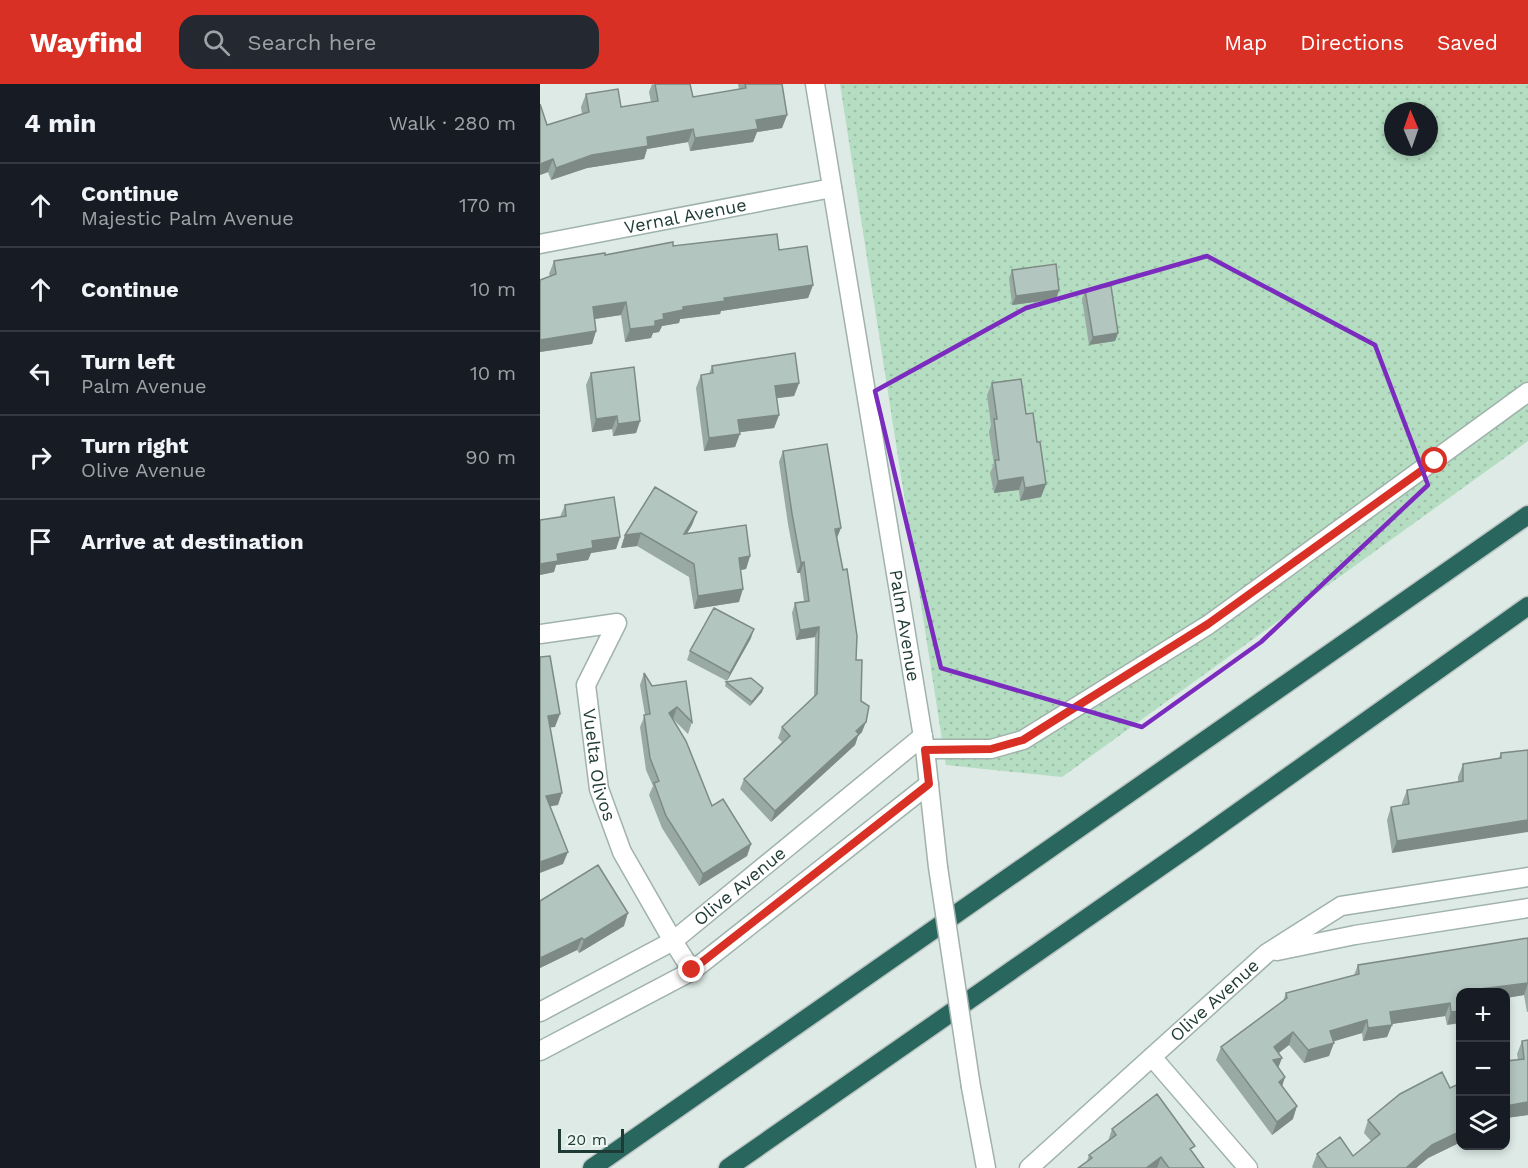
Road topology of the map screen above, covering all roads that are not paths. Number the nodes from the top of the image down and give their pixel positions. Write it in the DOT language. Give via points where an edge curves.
graph roads {
  1 [pos="815,84"];
  2 [pos="832,188"];
  3 [pos="540,244"];
  4 [pos="1528,392"];
  5 [pos="1528,515"];
  6 [pos="1528,606"];
  7 [pos="540,634"];
  8 [pos="924,743"];
  9 [pos="929,784"];
  10 [pos="1528,877"];
  11 [pos="1528,908"];
  12 [pos="673,941"];
  13 [pos="1267,953"];
  14 [pos="692,970"];
  15 [pos="540,1012"];
  16 [pos="540,1051"];
  17 [pos="1152,1057"];
  18 [pos="592,1168"];
  19 [pos="728,1168"];
  20 [pos="986,1168"];
  21 [pos="1029,1168"];
  22 [pos="1248,1168"];
  1 -- 2 [label="street, Palm Avenue"];
  2 -- 3 [label="street, Vernal Avenue"];
  2 -- 8 [label="street, Palm Avenue"];
  4 -- 8 [label="street" via="1198,631 1023,740 991,749"];
  5 -- 18 [label="highway"];
  6 -- 19 [label="highway"];
  7 -- 12 [label="street, Vuelta Olivos" via="617,623 586,685 599,789 622,852"];
  8 -- 9 [label="street, Palm Avenue"];
  8 -- 12 [label="street, Olive Avenue"];
  9 -- 14 [label="street, Olive Avenue"];
  9 -- 20 [label="street, Palm Avenue, bridge" via="938,867"];
  10 -- 13 [label="street, Olive Avenue" via="1341,906"];
  11 -- 13 [label="street, Olive Avenue"];
  12 -- 14 [label="street, Vuelta Olivos"];
  12 -- 15 [label="street, Olive Avenue"];
  13 -- 17 [label="street, Olive Avenue"];
  14 -- 16 [label="street, Olive Avenue"];
  17 -- 21 [label="street, Olive Avenue"];
  17 -- 22 [label="street"];
}
